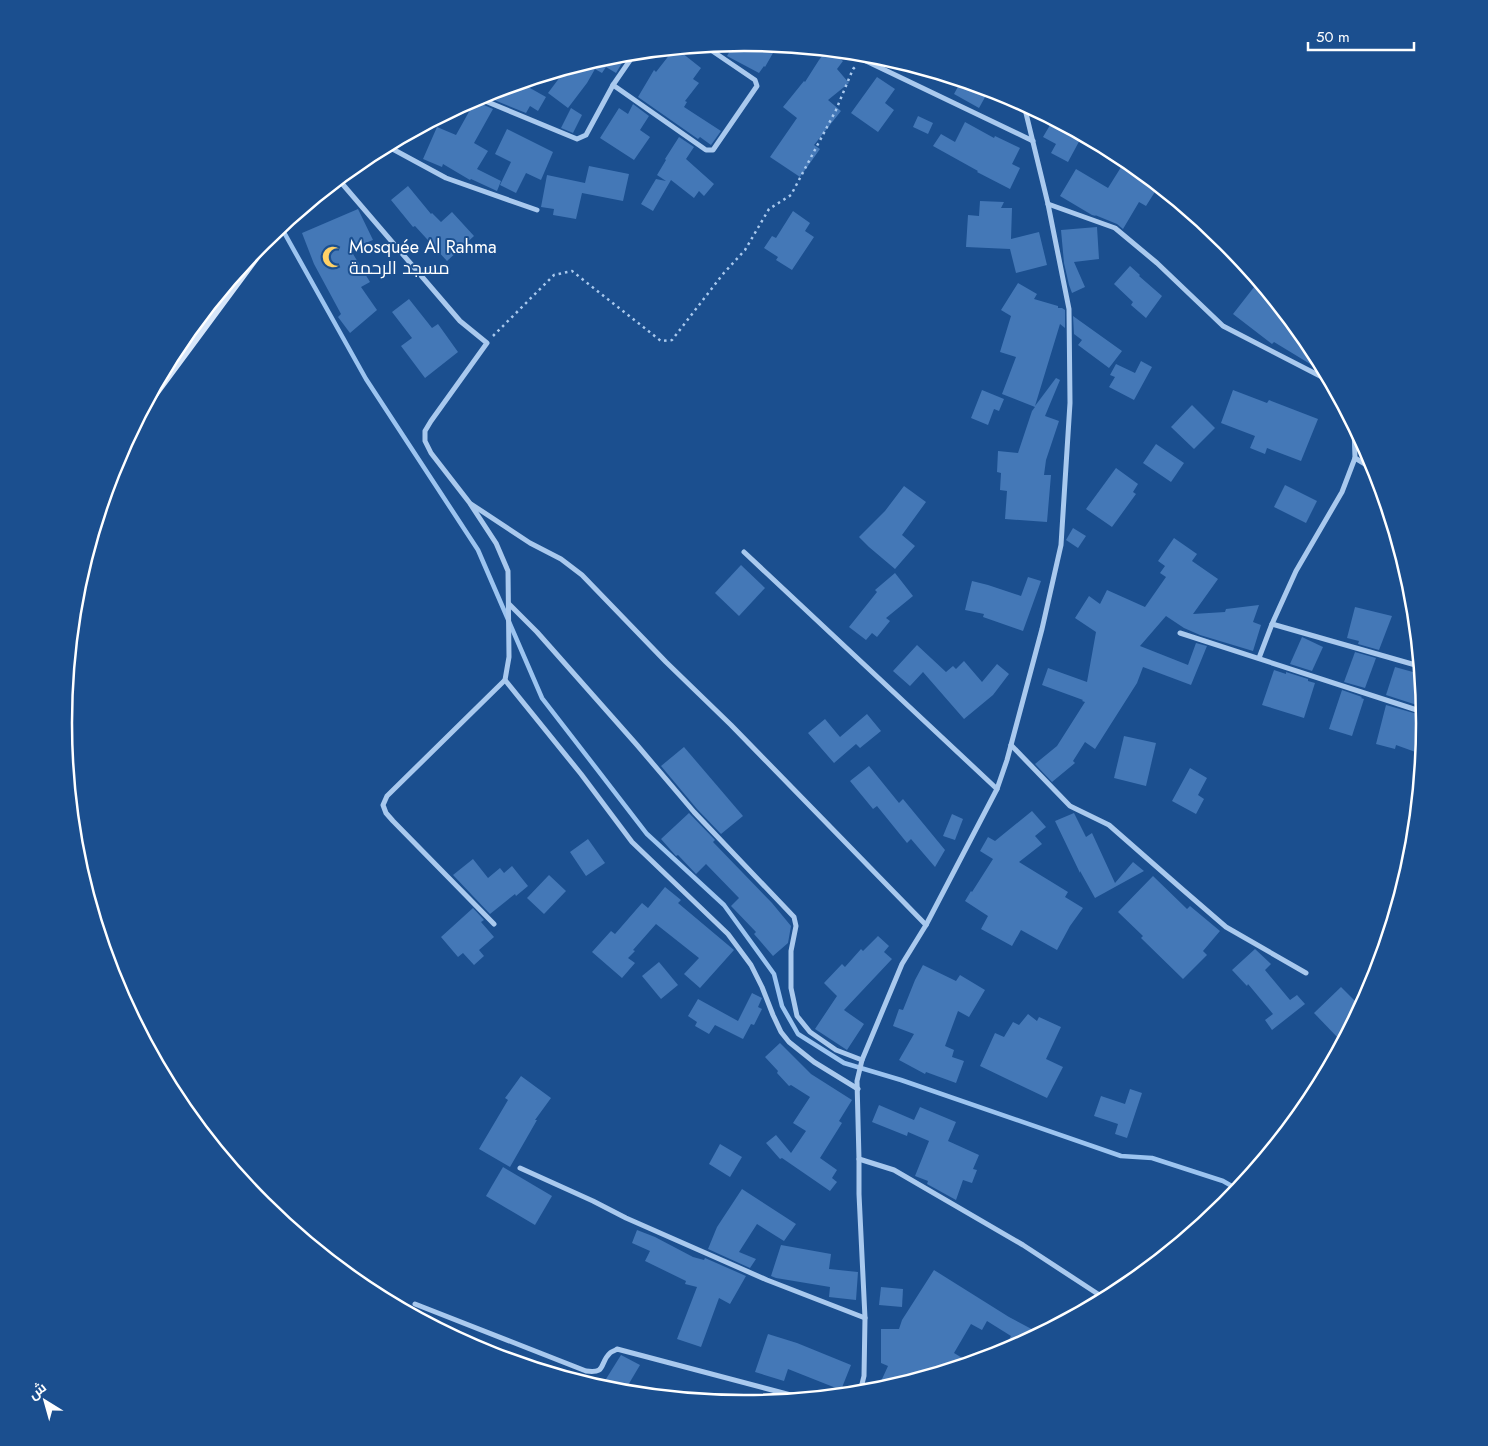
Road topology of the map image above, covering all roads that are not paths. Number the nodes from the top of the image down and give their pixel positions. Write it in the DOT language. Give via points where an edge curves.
graph roads {
  1 [pos="714,52"];
  2 [pos="629,61"];
  3 [pos="871,63"];
  4 [pos="613,85"];
  5 [pos="487,102"];
  6 [pos="1026,114"];
  7 [pos="1033,141"];
  8 [pos="394,150"];
  9 [pos="342,185"];
  10 [pos="1048,204"];
  11 [pos="537,210"];
  12 [pos="1319,375"];
  13 [pos="1355,444"];
  14 [pos="1355,458"];
  15 [pos="1364,463"];
  16 [pos="469,502"];
  17 [pos="744,552"];
  18 [pos="509,604"];
  19 [pos="1272,624"];
  20 [pos="1180,633"];
  21 [pos="1259,658"];
  22 [pos="1413,664"];
  23 [pos="505,680"];
  24 [pos="1415,709"];
  25 [pos="1011,746"];
  26 [pos="997,788"];
  27 [pos="494,924"];
  28 [pos="926,925"];
  29 [pos="1306,973"];
  30 [pos="862,1062"];
  31 [pos="858,1089"];
  32 [pos="860,1160"];
  33 [pos="520,1168"];
  34 [pos="1098,1294"];
  35 [pos="415,1304"];
  36 [pos="865,1318"];
  37 [pos="862,1384"];
  38 [pos="784,1393"];
  1 -- 4 [label="street" via="755,80 757,86 713,150 706,150"];
  2 -- 4 [label="street"];
  3 -- 7 [label="street"];
  4 -- 5 [label="street" via="586,135 578,139"];
  6 -- 7 [label="street"];
  7 -- 10 [label="street"];
  8 -- 11 [label="street" via="446,178"];
  9 -- 16 [label="street" via="460,321 487,343 425,431 430,453"];
  10 -- 12 [label="street" via="1115,228 1157,263 1222,326"];
  10 -- 25 [label="street" via="1068,309 1070,403 1061,545"];
  13 -- 14 [label="street"];
  14 -- 15 [label="street"];
  14 -- 19 [label="street" via="1342,492 1296,571"];
  16 -- 18 [label="street" via="496,544 508,571"];
  16 -- 28 [label="street" via="582,575"];
  17 -- 26 [label="street"];
  18 -- 23 [label="street" via="509,657"];
  18 -- 30 [label="street" via="694,812 794,917 791,988 797,1016 810,1032 836,1050"];
  19 -- 21 [label="street"];
  19 -- 22 [label="street"];
  20 -- 21 [label="street"];
  21 -- 24 [label="street"];
  23 -- 27 [label="street" via="387,796 383,805 393,822"];
  23 -- 31 [label="street" via="632,842 728,934 751,965 781,1032 789,1042"];
  25 -- 26 [label="street"];
  25 -- 29 [label="street" via="1070,806 1109,825 1226,927"];
  26 -- 28 [label="street"];
  28 -- 30 [label="street" via="902,964"];
  30 -- 31 [label="street"];
  31 -- 32 [label="street"];
  32 -- 34 [label="street" via="894,1170 1023,1245"];
  32 -- 36 [label="street"];
  33 -- 36 [label="street" via="741,1268"];
  35 -- 38 [label="street" via="586,1371 600,1370 609,1354 617,1349"];
  36 -- 37 [label="street"];
}
